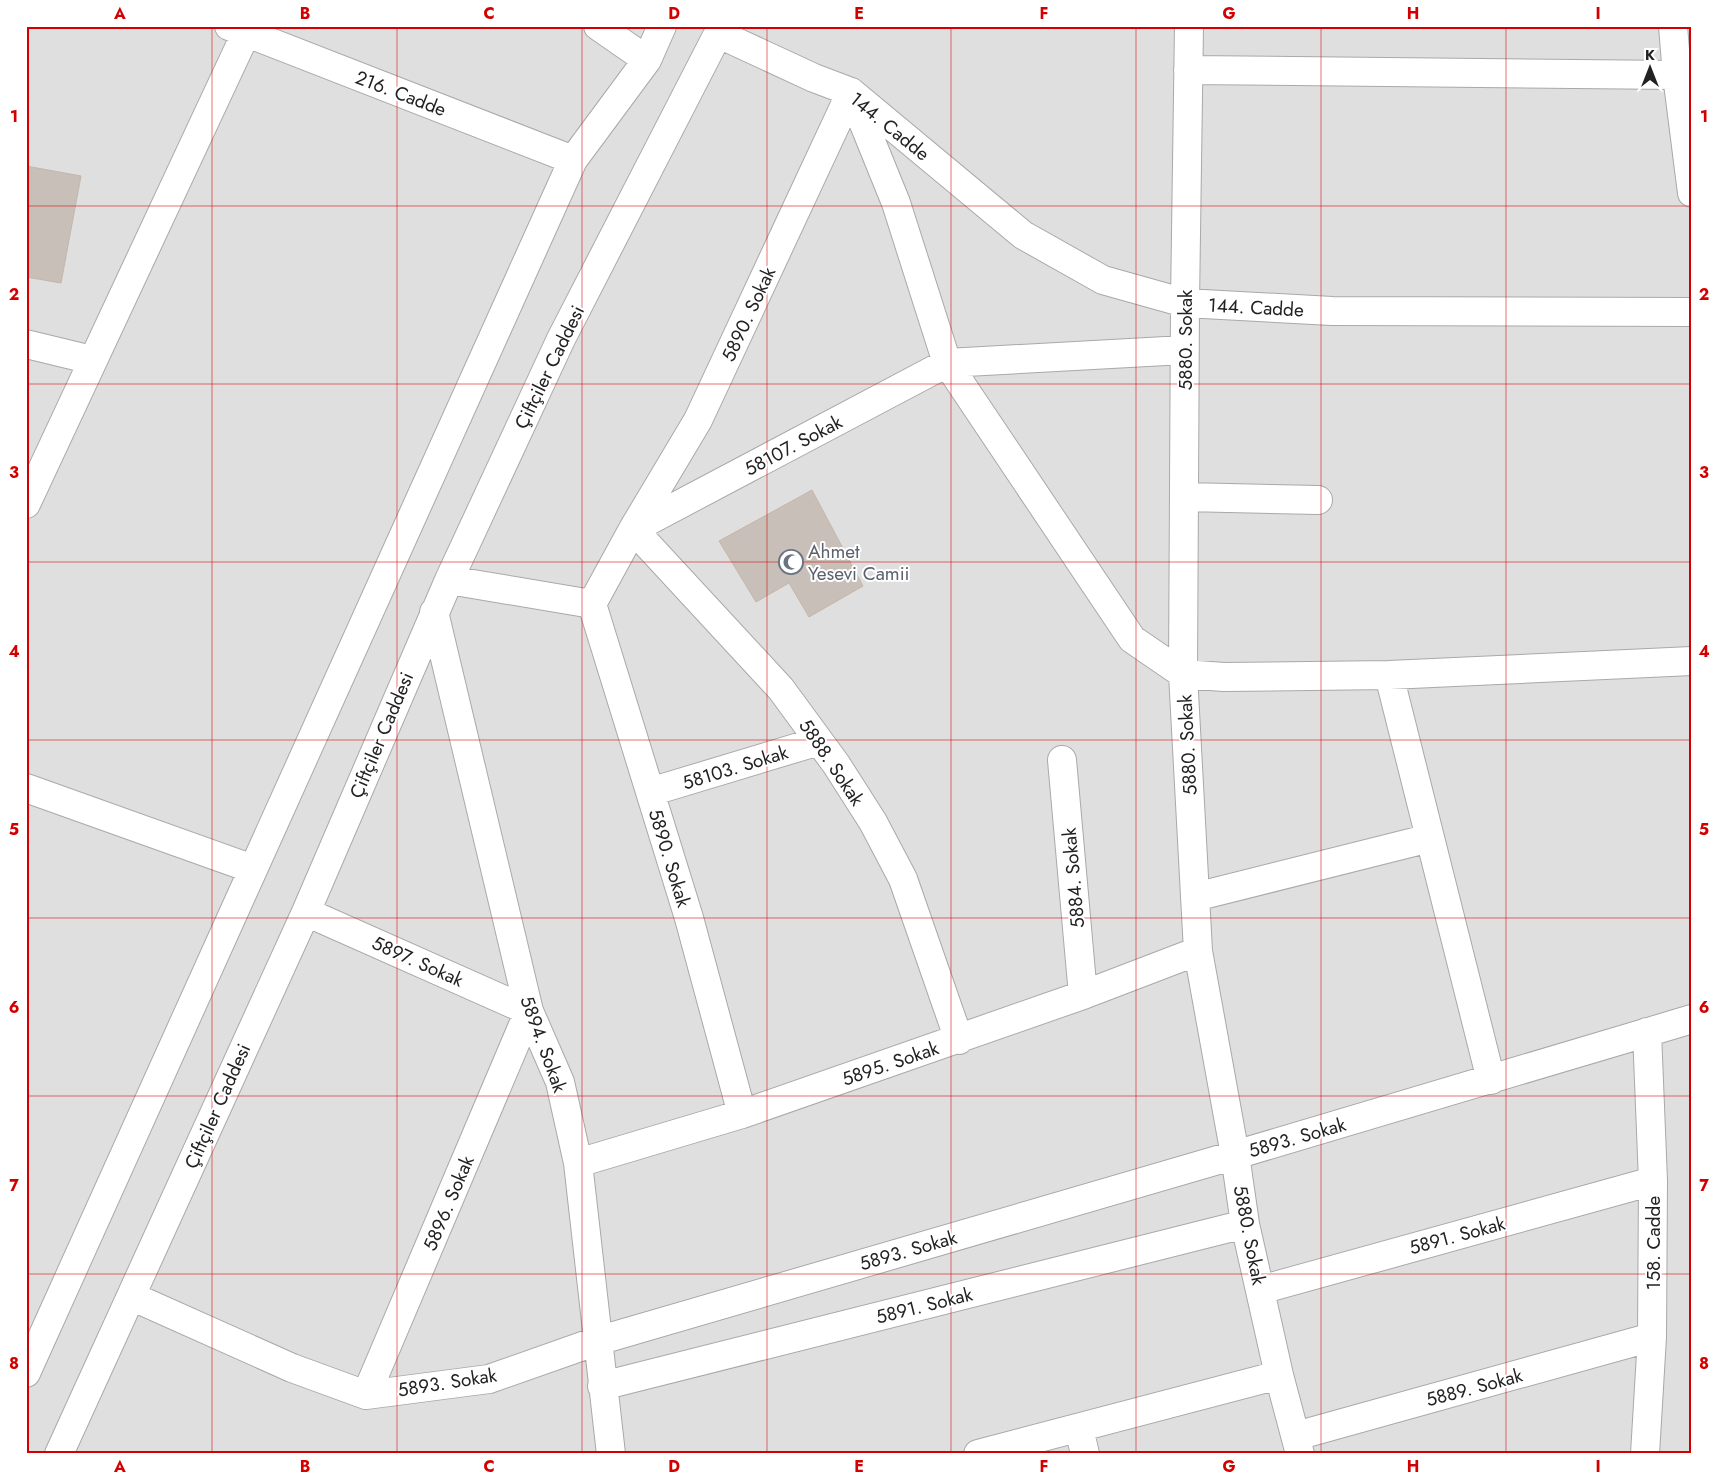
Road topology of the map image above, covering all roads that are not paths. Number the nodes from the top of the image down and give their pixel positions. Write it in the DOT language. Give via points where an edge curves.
graph roads {
  1 [pos="598,26"];
  2 [pos="662,26"];
  3 [pos="1189,26"];
  4 [pos="1673,26"];
  5 [pos="237,29"];
  6 [pos="721,30"];
  7 [pos="647,60"];
  8 [pos="1188,70"];
  9 [pos="1677,75"];
  10 [pos="851,92"];
  11 [pos="573,160"];
  12 [pos="1692,193"];
  13 [pos="1185,303"];
  14 [pos="1692,312"];
  15 [pos="26,344"];
  16 [pos="1184,350"];
  17 [pos="92,360"];
  18 [pos="947,364"];
  19 [pos="1184,497"];
  20 [pos="1318,500"];
  21 [pos="26,504"];
  22 [pos="633,529"];
  23 [pos="449,580"];
  24 [pos="592,604"];
  25 [pos="434,612"];
  26 [pos="1692,661"];
  27 [pos="1183,674"];
  28 [pos="1389,675"];
  29 [pos="819,741"];
  30 [pos="1062,760"];
  31 [pos="26,788"];
  32 [pos="650,792"];
  33 [pos="1430,838"];
  34 [pos="253,869"];
  35 [pos="1195,897"];
  36 [pos="306,912"];
  37 [pos="1198,951"];
  38 [pos="1083,995"];
  39 [pos="529,1011"];
  40 [pos="1692,1019"];
  41 [pos="1647,1032"];
  42 [pos="959,1040"];
  43 [pos="1492,1080"];
  44 [pos="742,1114"];
  45 [pos="1235,1155"];
  46 [pos="578,1163"];
  47 [pos="1654,1181"];
  48 [pos="1245,1224"];
  49 [pos="1260,1290"];
  50 [pos="131,1296"];
  51 [pos="1652,1337"];
  52 [pos="597,1340"];
  53 [pos="27,1370"];
  54 [pos="1279,1375"];
  55 [pos="602,1386"];
  56 [pos="366,1395"];
  57 [pos="1079,1428"];
  58 [pos="1298,1445"];
  59 [pos="59,1454"];
  60 [pos="611,1454"];
  61 [pos="978,1454"];
  62 [pos="1085,1454"];
  63 [pos="1645,1454"];
  1 -- 7 [label="street"];
  2 -- 7 [label="street"];
  3 -- 8 [label="street, 5880. Sokak"];
  4 -- 9 [label="street"];
  5 -- 11 [label="street, 216. Cadde"];
  5 -- 17 [label="street"];
  6 -- 10 [label="street, 144. Cadde" via="814,78"];
  6 -- 23 [label="street, Çiftçiler Caddesi" via="561,339"];
  7 -- 11 [label="street"];
  8 -- 9 [label="street"];
  8 -- 13 [label="street, 5880. Sokak"];
  9 -- 12 [label="street"];
  10 -- 13 [label="street, 144. Cadde" via="1023,235 1103,280"];
  10 -- 18 [label="street" via="896,203"];
  10 -- 22 [label="street, 5890. Sokak" via="698,420"];
  11 -- 34 [label="street"];
  13 -- 14 [label="street, 144. Cadde" via="1332,311"];
  13 -- 16 [label="street, 5880. Sokak"];
  15 -- 17 [label="street"];
  16 -- 18 [label="street, 58107. Sokak"];
  16 -- 19 [label="street, 5880. Sokak"];
  17 -- 21 [label="street"];
  18 -- 22 [label="street, 58107. Sokak"];
  18 -- 27 [label="street" via="1132,639"];
  19 -- 20 [label="street"];
  19 -- 27 [label="street, 5880. Sokak"];
  22 -- 24 [label="street"];
  22 -- 29 [label="street, 5888. Sokak" via="781,689"];
  23 -- 24 [label="street"];
  23 -- 25 [label="street, Çiftçiler Caddesi"];
  24 -- 32 [label="street, 5890. Sokak"];
  25 -- 36 [label="street, Çiftçiler Caddesi"];
  25 -- 39 [label="street, 5894. Sokak"];
  26 -- 28 [label="street"];
  27 -- 28 [label="street"];
  27 -- 35 [label="street, 5880. Sokak"];
  28 -- 33 [label="street"];
  29 -- 32 [label="street, 58103. Sokak"];
  29 -- 42 [label="street, 5888. Sokak" via="873,822 903,879"];
  30 -- 38 [label="street, 5884. Sokak"];
  31 -- 34 [label="street"];
  32 -- 44 [label="street, 5890. Sokak" via="689,918"];
  33 -- 35 [label="street"];
  33 -- 43 [label="street"];
  34 -- 53 [label="street"];
  35 -- 37 [label="street, 5880. Sokak"];
  36 -- 39 [label="street, 5897. Sokak"];
  36 -- 50 [label="street, Çiftçiler Caddesi"];
  37 -- 38 [label="street, 5895. Sokak"];
  37 -- 45 [label="street, 5880. Sokak"];
  38 -- 42 [label="street, 5895. Sokak"];
  39 -- 46 [label="street, 5894. Sokak" via="560,1082"];
  39 -- 56 [label="street, 5896. Sokak"];
  40 -- 41 [label="street, 5893. Sokak"];
  41 -- 43 [label="street, 5893. Sokak"];
  41 -- 47 [label="street, 158. Cadde"];
  42 -- 44 [label="street, 5895. Sokak"];
  43 -- 45 [label="street, 5893. Sokak"];
  44 -- 46 [label="street, 5895. Sokak"];
  45 -- 48 [label="street, 5880. Sokak"];
  45 -- 52 [label="street, 5893. Sokak"];
  46 -- 52 [label="street, 5894. Sokak"];
  47 -- 49 [label="street, 5891. Sokak"];
  47 -- 51 [label="street, 158. Cadde"];
  48 -- 49 [label="street, 5880. Sokak"];
  48 -- 55 [label="street, 5891. Sokak"];
  49 -- 54 [label="street, 5880. Sokak"];
  50 -- 56 [label="street, 5893. Sokak" via="292,1368"];
  50 -- 59 [label="street, Çiftçiler Caddesi"];
  51 -- 58 [label="street, 5889. Sokak"];
  51 -- 63 [label="street, 158. Cadde"];
  52 -- 55 [label="street, 5894. Sokak"];
  52 -- 56 [label="street, 5893. Sokak" via="489,1379"];
  54 -- 57 [label="street"];
  54 -- 58 [label="street, 5880. Sokak"];
  55 -- 60 [label="street, 5894. Sokak"];
  57 -- 61 [label="street"];
  57 -- 62 [label="street"];
}
